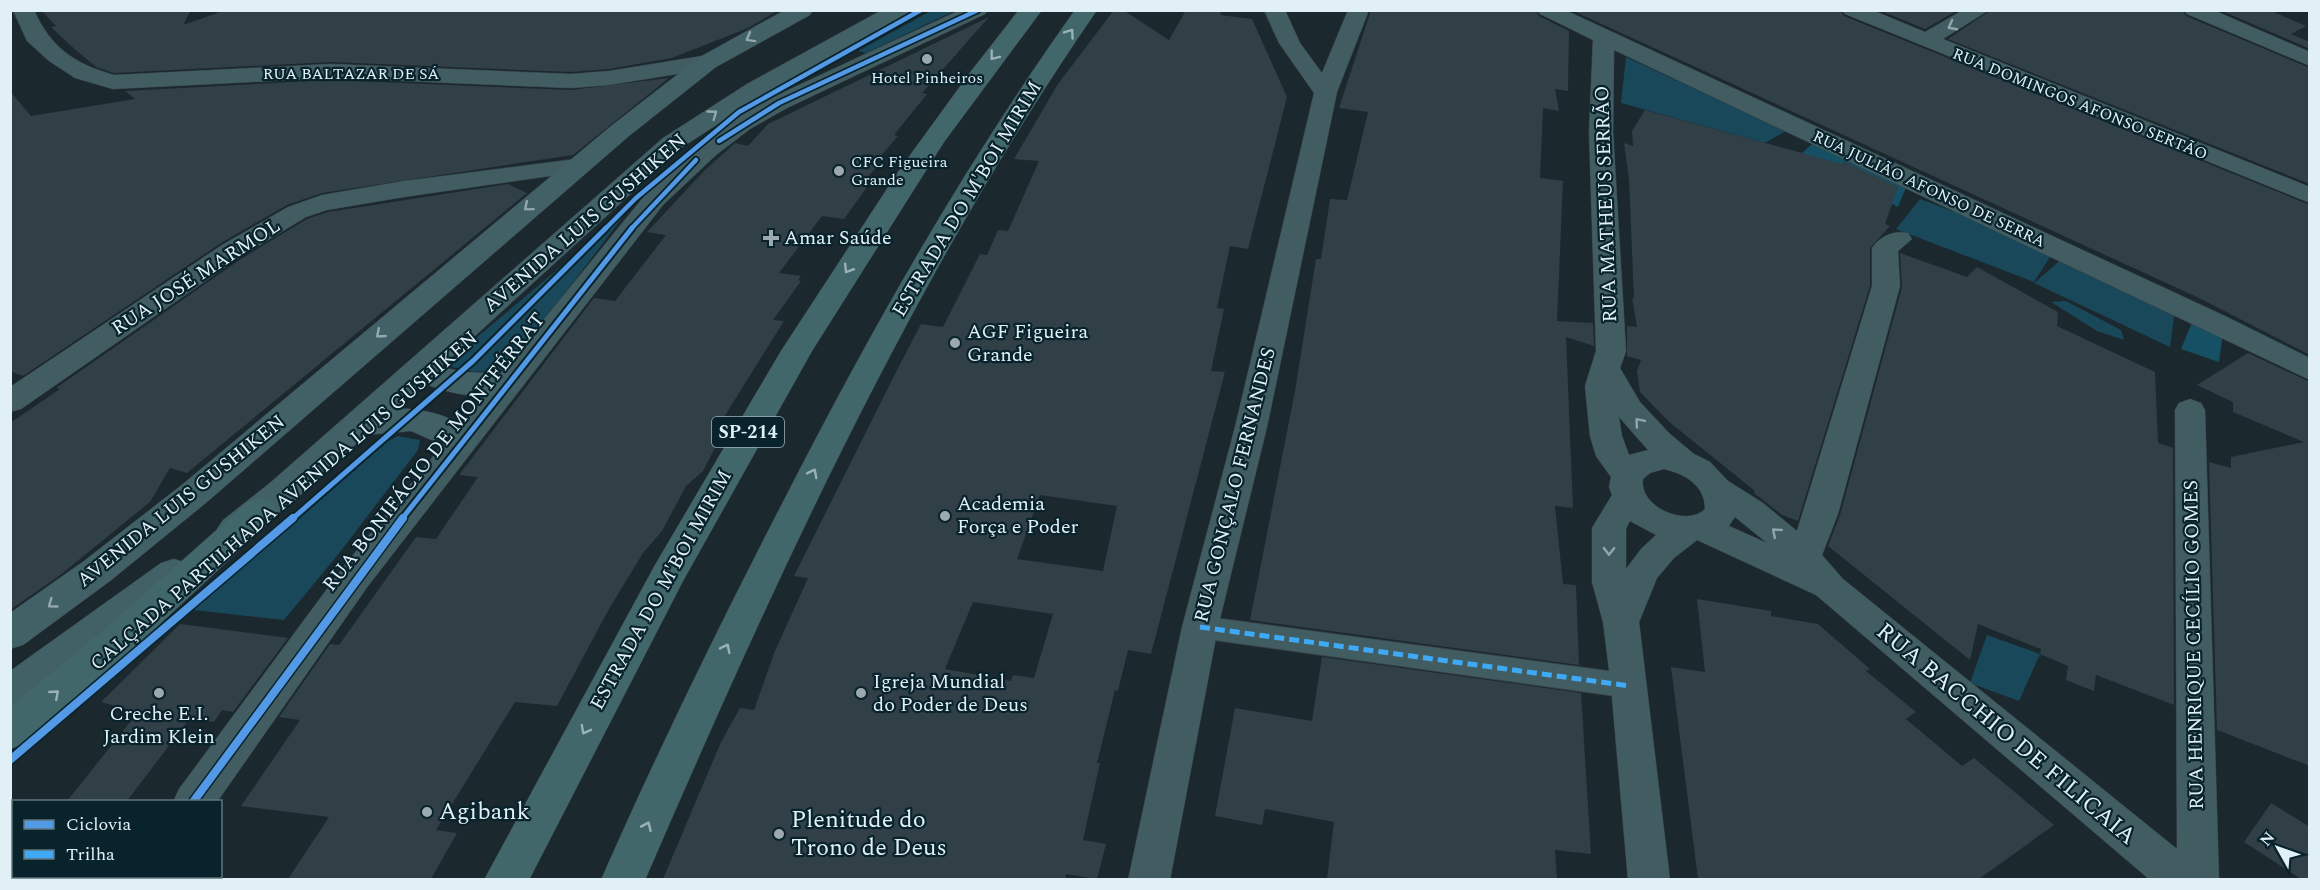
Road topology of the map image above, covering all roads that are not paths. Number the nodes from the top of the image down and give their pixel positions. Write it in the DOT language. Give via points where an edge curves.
graph roads {
  1 [pos="23,10"];
  2 [pos="802,10"];
  3 [pos="900,10"];
  4 [pos="978,10"];
  5 [pos="1031,10"];
  6 [pos="1086,10"];
  7 [pos="1274,10"];
  8 [pos="1359,10"];
  9 [pos="1547,10"];
  10 [pos="1852,10"];
  11 [pos="1979,10"];
  12 [pos="2194,10"];
  13 [pos="1604,37"];
  14 [pos="1924,41"];
  15 [pos="2310,60"];
  16 [pos="708,62"];
  17 [pos="1326,92"];
  18 [pos="576,166"];
  19 [pos="2310,196"];
  20 [pos="1899,239"];
  21 [pos="420,369"];
  22 [pos="1607,370"];
  23 [pos="2310,370"];
  24 [pos="507,384"];
  25 [pos="10,402"];
  26 [pos="2190,410"];
  27 [pos="358,425"];
  28 [pos="461,441"];
  29 [pos="1682,462"];
  30 [pos="1627,486"];
  31 [pos="1720,490"];
  32 [pos="261,511"];
  33 [pos="1694,528"];
  34 [pos="1804,557"];
  35 [pos="1831,589"];
  36 [pos="1621,622"];
  37 [pos="1200,627"];
  38 [pos="10,634"];
  39 [pos="1630,686"];
  40 [pos="10,693"];
  41 [pos="10,732"];
  42 [pos="194,800"];
  43 [pos="506,879"];
  44 [pos="623,879"];
  45 [pos="1149,879"];
  46 [pos="1649,879"];
  47 [pos="2182,879"];
  48 [pos="2198,879"];
  1 -- 16 [label="street, RUA BALTAZAR DE SÁ" via="35,36 57,56 83,73 113,82 331,71 571,81"];
  2 -- 16 [label="main road, AVENIDA LUIS GUSHIKEN, one-way"];
  21 -- 3 [label="main road, AVENIDA LUIS GUSHIKEN, one-way" via="672,143 726,104"];
  4 -- 24 [label="street, RUA BONIFÁCIO DE MONTFÉRRAT" via="779,103 707,150 654,200"];
  5 -- 43 [label="main road, ESTRADA DO M'BOI MIRIM / SP-214, one-way" via="906,176 794,354 680,551"];
  44 -- 6 [label="main road, ESTRADA DO M'BOI MIRIM, one-way" via="724,653 870,363 994,150"];
  7 -- 17 [label="street" via="1279,27 1297,56"];
  8 -- 17 [label="street"];
  9 -- 13 [label="street, RUA JULIÃO AFONSO DE SERRA"];
  10 -- 14 [label="street, RUA DOMINGOS AFONSO SERTÃO"];
  11 -- 14 [label="street, one-way"];
  12 -- 15 [label="street"];
  13 -- 22 [label="street, RUA MATHEUS SERRÃO" via="1601,132 1611,351"];
  13 -- 23 [label="street, RUA JULIÃO AFONSO DE SERRA"];
  14 -- 19 [label="street, RUA DOMINGOS AFONSO SERTÃO"];
  16 -- 18 [label="main road, AVENIDA LUIS GUSHIKEN"];
  17 -- 37 [label="street, RUA GONÇALO FERNANDES" via="1253,416"];
  18 -- 25 [label="street, RUA JOSÉ MARMOL" via="404,189 322,203 297,212 231,250"];
  18 -- 38 [label="main road, AVENIDA LUIS GUSHIKEN, one-way" via="195,493 97,572"];
  20 -- 34 [label="street" via="1885,248 1886,286 1821,514"];
  21 -- 24 [label="main road" via="454,384"];
  21 -- 27 [label="main road, AVENIDA LUIS GUSHIKEN"];
  29 -- 22 [label="street, one-way" via="1639,423 1618,395"];
  22 -- 30 [label="street, RUA MATHEUS SERRÃO" via="1600,386 1606,436"];
  24 -- 28 [label="street, RUA BONIFÁCIO DE MONTFÉRRAT"];
  26 -- 48 [label="street, RUA HENRIQUE CECÍLIO GOMES"];
  27 -- 28 [label="main road" via="416,420 437,425"];
  27 -- 32 [label="main road, AVENIDA LUIS GUSHIKEN"];
  28 -- 42 [label="street, RUA BONIFÁCIO DE MONTFÉRRAT" via="356,576"];
  29 -- 30 [label="street" via="1664,458 1635,465"];
  29 -- 31 [label="street" via="1698,469"];
  30 -- 33 [label="street" via="1637,510 1651,520 1669,527"];
  30 -- 36 [label="street, one-way" via="1609,528 1609,582"];
  31 -- 33 [label="street" via="1724,502 1721,513 1714,522"];
  34 -- 31 [label="street, RUA BACCHIO DE FILICAIA, one-way" via="1750,509"];
  32 -- 40 [label="main road, AVENIDA LUIS GUSHIKEN"];
  41 -- 32 [label="main road, one-way"];
  33 -- 35 [label="street, RUA BACCHIO DE FILICAIA"];
  33 -- 36 [label="street" via="1667,543 1648,562 1634,583"];
  34 -- 35 [label="street, RUA BACCHIO DE FILICAIA"];
  35 -- 47 [label="street, RUA BACCHIO DE FILICAIA"];
  36 -- 39 [label="street"];
  37 -- 39 [label="street"];
  37 -- 45 [label="street, RUA GONÇALO FERNANDES"];
  39 -- 46 [label="street"];
}
